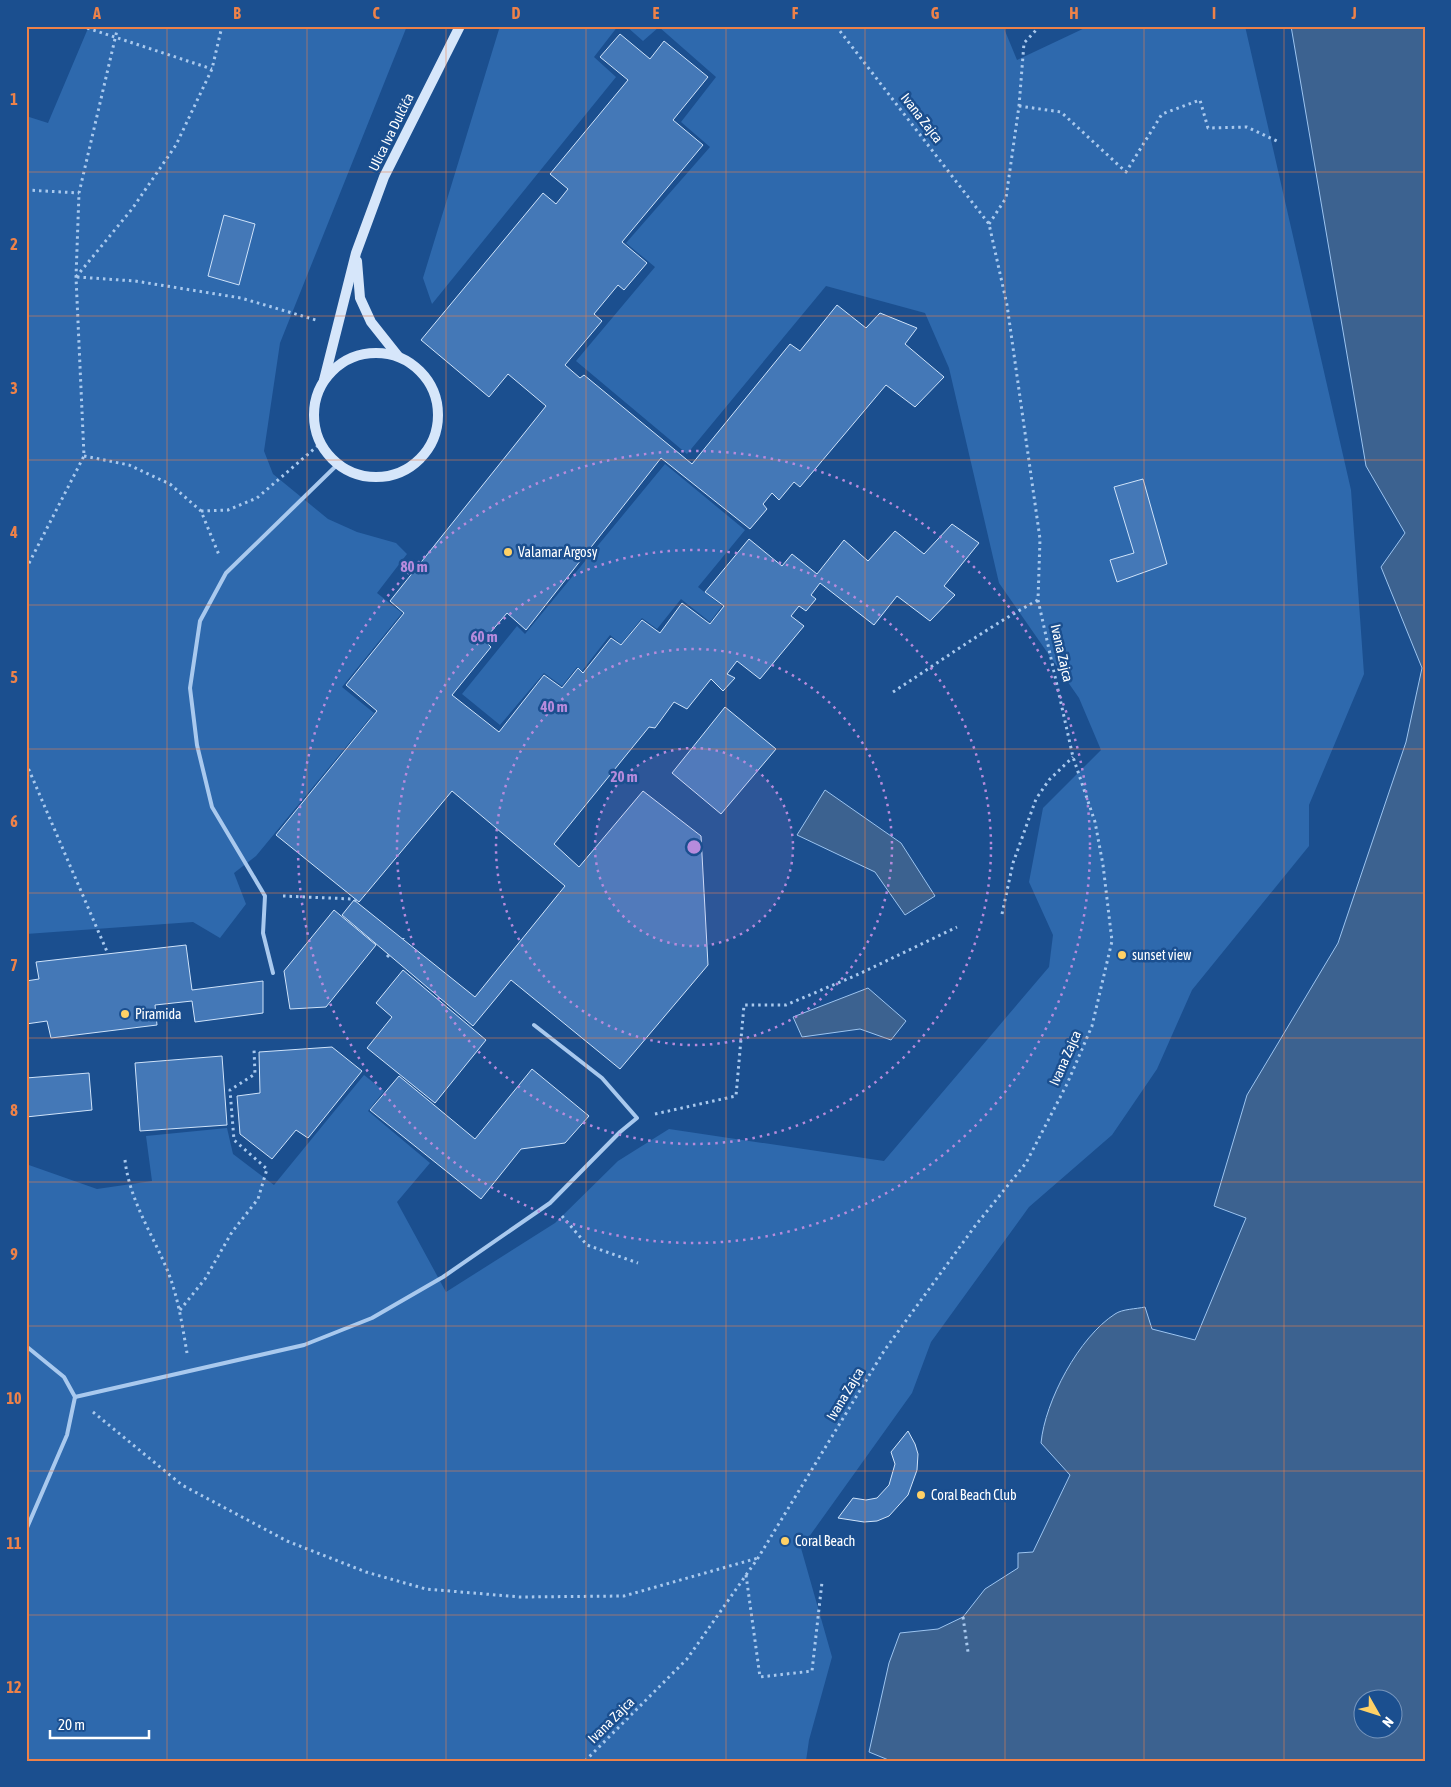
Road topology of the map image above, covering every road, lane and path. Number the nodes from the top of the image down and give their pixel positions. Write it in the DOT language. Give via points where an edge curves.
graph roads {
  1 [pos="81,26"];
  2 [pos="118,26"];
  3 [pos="222,26"];
  4 [pos="460,26"];
  5 [pos="836,26"];
  6 [pos="1040,26"];
  7 [pos="114,37"];
  8 [pos="212,69"];
  9 [pos="1019,106"];
  10 [pos="1279,142"];
  11 [pos="26,190"];
  12 [pos="79,192"];
  13 [pos="989,224"];
  14 [pos="356,253"];
  15 [pos="76,277"];
  16 [pos="337,326"];
  17 [pos="398,356"];
  18 [pos="323,384"];
  19 [pos="321,443"];
  20 [pos="84,456"];
  21 [pos="338,464"];
  22 [pos="201,510"];
  23 [pos="26,569"];
  24 [pos="226,573"];
  25 [pos="1038,600"];
  26 [pos="893,692"];
  27 [pos="1073,757"];
  28 [pos="26,762"];
  29 [pos="265,896"];
  30 [pos="359,902"];
  31 [pos="1002,914"];
  32 [pos="958,928"];
  33 [pos="108,954"];
  34 [pos="274,974"];
  35 [pos="534,1025"];
  36 [pos="254,1049"];
  37 [pos="637,1118"];
  38 [pos="125,1160"];
  39 [pos="550,1203"];
  40 [pos="638,1263"];
  41 [pos="180,1310"];
  42 [pos="26,1346"];
  43 [pos="190,1372"];
  44 [pos="75,1397"];
  45 [pos="26,1530"];
  46 [pos="758,1558"];
  47 [pos="746,1574"];
  48 [pos="822,1582"];
  49 [pos="963,1617"];
  50 [pos="968,1652"];
  51 [pos="585,1761"];
  1 -- 7 [label="path"];
  2 -- 7 [label="path"];
  3 -- 8 [label="path"];
  4 -- 14 [label="main road, Ulica Iva Dulčića" via="384,176"];
  5 -- 13 [label="path, Ivana Zajca"];
  6 -- 9 [label="path" via="1024,43"];
  7 -- 8 [label="path"];
  7 -- 12 [label="path"];
  8 -- 15 [label="path" via="176,145 132,209"];
  9 -- 10 [label="path" via="1061,112 1126,172 1162,114 1200,100 1208,128 1246,127"];
  9 -- 13 [label="path" via="1006,198"];
  11 -- 12 [label="path"];
  12 -- 15 [label="path"];
  13 -- 25 [label="path, Ivana Zajca" via="1007,305 1040,539"];
  14 -- 16 [label="main road, Ulica Iva Dulčića"];
  14 -- 17 [label="main road, Ulica Iva Dulčića" via="360,298 371,322"];
  15 -- 16 [label="path" via="135,281 242,298"];
  15 -- 20 [label="path"];
  16 -- 18 [label="main road, Ulica Iva Dulčića"];
  17 -- 18 [label="main road" via="377,353 355,356 337,367"];
  17 -- 21 [label="main road" via="416,367 430,383 438,403 438,425 431,445 418,462 399,473 378,478 357,475"];
  18 -- 19 [label="main road" via="315,403 314,424"];
  19 -- 21 [label="main road"];
  19 -- 22 [label="path" via="257,498 228,510"];
  20 -- 22 [label="path" via="129,466 170,484"];
  20 -- 23 [label="path"];
  21 -- 24 [label="lane"];
  22 -- 24 [label="path"];
  24 -- 29 [label="lane" via="200,621 190,688 197,745 212,807"];
  25 -- 26 [label="path" via="995,623 973,641"];
  25 -- 27 [label="path, Ivana Zajca"];
  27 -- 31 [label="path" via="1049,780 1036,799 1013,863"];
  27 -- 46 [label="path, Ivana Zajca" via="1095,822 1112,941 1092,1026 1067,1084 1026,1163 975,1226 884,1351"];
  28 -- 33 [label="path"];
  29 -- 30 [label="path" via="352,899"];
  29 -- 34 [label="lane" via="263,933"];
  32 -- 37 [label="path" via="786,1005 744,1005 736,1096"];
  35 -- 37 [label="lane" via="602,1078"];
  36 -- 41 [label="path" via="255,1074 230,1090 234,1140 267,1169 265,1177 258,1199 232,1232 205,1279"];
  37 -- 39 [label="lane"];
  38 -- 41 [label="path" via="132,1194 167,1269"];
  39 -- 40 [label="path" via="587,1245"];
  39 -- 43 [label="lane" via="443,1277 372,1318 304,1345"];
  41 -- 43 [label="path"];
  42 -- 44 [label="lane" via="64,1378"];
  43 -- 44 [label="lane"];
  44 -- 45 [label="lane" via="66,1435"];
  44 -- 46 [label="path" via="182,1485 287,1541 366,1572 426,1589 520,1597 624,1596"];
  46 -- 47 [label="path, Ivana Zajca"];
  47 -- 48 [label="path" via="760,1677 812,1671"];
  47 -- 51 [label="path, Ivana Zajca" via="687,1659"];
  49 -- 50 [label="path"];
}
